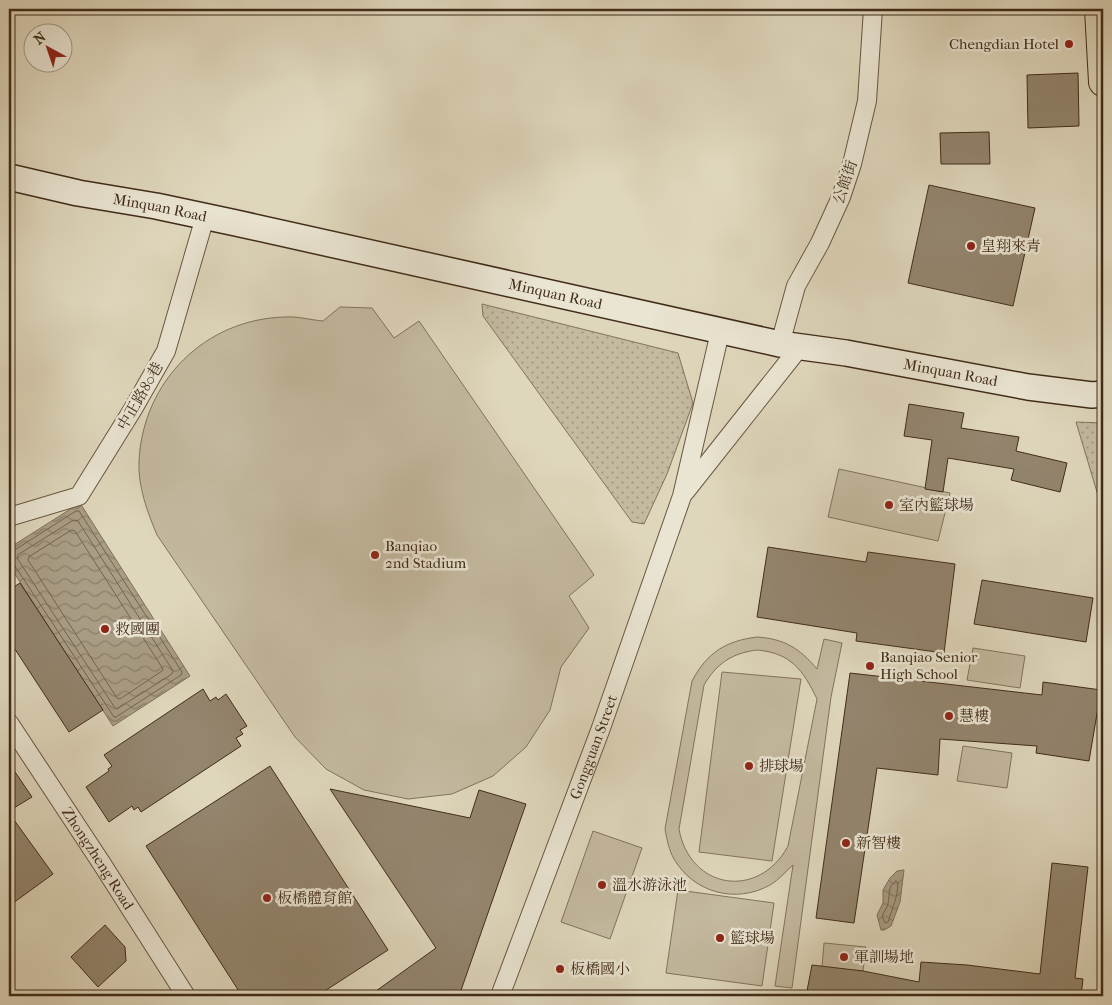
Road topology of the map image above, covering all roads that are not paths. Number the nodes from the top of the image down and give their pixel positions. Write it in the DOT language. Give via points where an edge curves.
graph roads {
  1 [pos="873,9"];
  2 [pos="1099,9"];
  3 [pos="1103,82"];
  4 [pos="9,177"];
  5 [pos="205,217"];
  6 [pos="720,332"];
  7 [pos="789,346"];
  8 [pos="1103,394"];
  9 [pos="682,496"];
  10 [pos="9,517"];
  11 [pos="9,723"];
  12 [pos="186,996"];
  13 [pos="500,996"];
  1 -- 7 [label="street, 公館街" via="867,101 852,164 842,196 796,286"];
  2 -- 3 [label="main road"];
  4 -- 5 [label="main road, Minquan Road"];
  5 -- 6 [label="main road, Minquan Road"];
  5 -- 10 [label="street, 中正路80巷" via="166,351 79,496"];
  6 -- 7 [label="main road, Minquan Road"];
  6 -- 9 [label="street"];
  7 -- 8 [label="main road, Minquan Road" via="846,353 1028,387"];
  7 -- 9 [label="street"];
  9 -- 13 [label="street, Gongguan Street" via="601,728"];
  11 -- 12 [label="street, Zhongzheng Road"];
}
